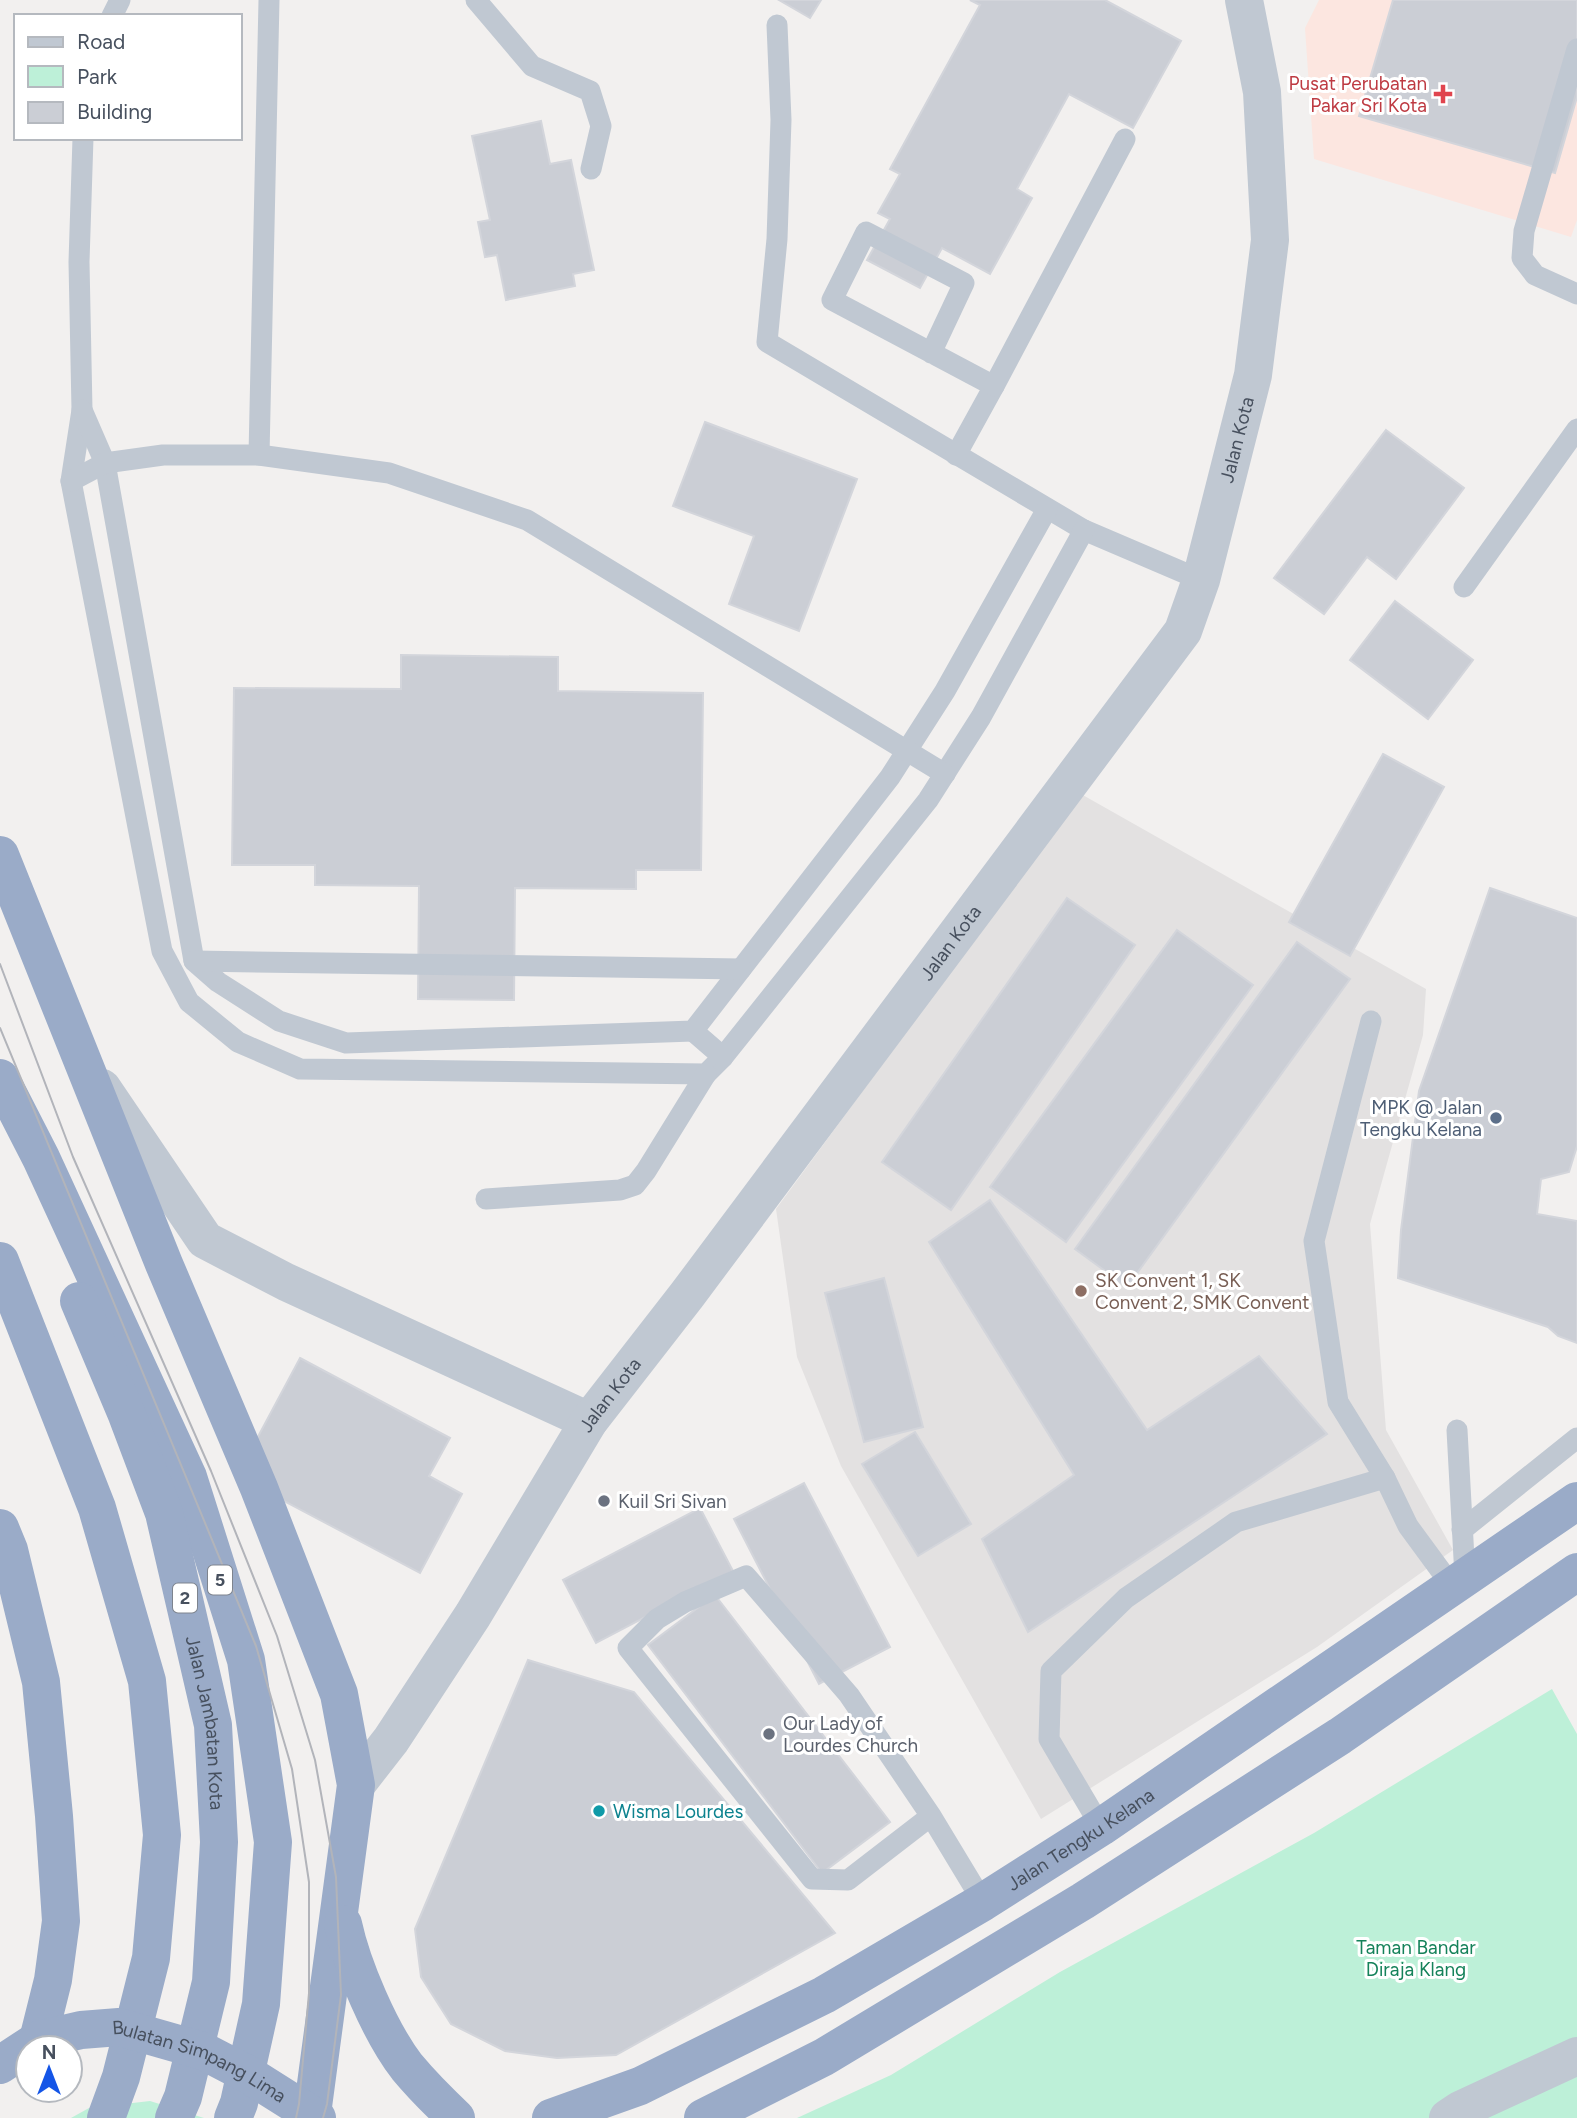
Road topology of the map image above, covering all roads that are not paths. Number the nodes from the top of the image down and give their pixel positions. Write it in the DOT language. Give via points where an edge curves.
graph roads {
  1 [pos="269,0"];
  2 [pos="476,0"];
  3 [pos="1244,0"];
  4 [pos="777,26"];
  5 [pos="1577,49"];
  6 [pos="1125,139"];
  7 [pos="83,140"];
  8 [pos="591,169"];
  9 [pos="1577,294"];
  10 [pos="931,352"];
  11 [pos="994,386"];
  12 [pos="82,410"];
  13 [pos="1577,429"];
  14 [pos="259,455"];
  15 [pos="956,455"];
  16 [pos="105,463"];
  17 [pos="71,481"];
  18 [pos="1047,509"];
  19 [pos="1084,530"];
  20 [pos="1201,580"];
  21 [pos="1464,587"];
  22 [pos="907,751"];
  23 [pos="945,774"];
  24 [pos="0,855"];
  25 [pos="194,961"];
  26 [pos="741,969"];
  27 [pos="1371,1021"];
  28 [pos="693,1031"];
  29 [pos="81,1057"];
  30 [pos="723,1057"];
  31 [pos="706,1073"];
  32 [pos="0,1078"];
  33 [pos="0,1105"];
  34 [pos="486,1199"];
  35 [pos="0,1261"];
  36 [pos="589,1421"];
  37 [pos="1457,1430"];
  38 [pos="1577,1438"];
  39 [pos="1385,1478"];
  40 [pos="1577,1501"];
  41 [pos="0,1528"];
  42 [pos="1462,1530"];
  43 [pos="1577,1572"];
  44 [pos="1459,1582"];
  45 [pos="356,1785"];
  46 [pos="931,1816"];
  47 [pos="1101,1827"];
  48 [pos="983,1902"];
  49 [pos="340,1908"];
  50 [pos="40,2034"];
  51 [pos="67,2034"];
  52 [pos="1577,2056"];
  53 [pos="1455,2115"];
  54 [pos="314,2116"];
  55 [pos="106,2118"];
  56 [pos="174,2118"];
  57 [pos="233,2118"];
  58 [pos="456,2118"];
  59 [pos="551,2118"];
  60 [pos="703,2118"];
  1 -- 14 [label="lane"];
  2 -- 8 [label="lane" via="532,66 590,91 601,126"];
  3 -- 20 [label="street, Jalan Kota" via="1262,92 1270,240 1254,367"];
  4 -- 15 [label="lane" via="779,200 768,342"];
  5 -- 9 [label="lane" via="1524,231 1522,258 1535,275"];
  6 -- 11 [label="lane"];
  7 -- 12 [label="lane" via="79,262"];
  10 -- 10 [label="lane" via="832,300 866,232 964,283"];
  10 -- 11 [label="lane"];
  11 -- 15 [label="lane"];
  12 -- 16 [label="lane"];
  12 -- 17 [label="lane"];
  13 -- 21 [label="lane"];
  14 -- 16 [label="lane" via="163,455"];
  14 -- 22 [label="lane" via="390,473 527,520"];
  15 -- 18 [label="lane"];
  16 -- 17 [label="lane"];
  16 -- 25 [label="lane"];
  17 -- 31 [label="lane" via="162,951 189,1002 238,1042 300,1069"];
  18 -- 19 [label="lane"];
  18 -- 22 [label="lane"];
  19 -- 20 [label="lane"];
  19 -- 23 [label="lane"];
  20 -- 36 [label="street, Jalan Kota" via="1183,631"];
  22 -- 23 [label="lane"];
  22 -- 26 [label="lane"];
  23 -- 30 [label="lane"];
  24 -- 29 [label="highway"];
  25 -- 26 [label="lane"];
  25 -- 28 [label="lane" via="279,1021 346,1042"];
  26 -- 28 [label="lane"];
  27 -- 39 [label="lane" via="1314,1241 1338,1402"];
  28 -- 30 [label="lane"];
  29 -- 36 [label="street" via="205,1240"];
  29 -- 45 [label="highway" via="339,1694"];
  30 -- 31 [label="lane"];
  31 -- 34 [label="lane" via="635,1185 620,1190"];
  32 -- 57 [label="highway, 5" via="188,1477 246,1660 273,1842 261,2004"];
  33 -- 56 [label="highway, Jalan Jambatan Kota / 2" via="164,1513 213,1724 219,1842 211,1982"];
  35 -- 55 [label="highway" via="97,1508 147,1681 162,1835 151,1958"];
  36 -- 45 [label="street, Jalan Kota" via="473,1615"];
  37 -- 42 [label="lane"];
  38 -- 42 [label="lane"];
  39 -- 44 [label="lane" via="1408,1526"];
  39 -- 47 [label="lane" via="1236,1522 1126,1598 1051,1671 1049,1739"];
  40 -- 44 [label="highway, Jalan Tengku Kelana"];
  41 -- 50 [label="highway" via="41,1682 54,1816 61,1921"];
  42 -- 44 [label="lane"];
  43 -- 60 [label="highway" via="1340,1736 1083,1901 824,2056"];
  44 -- 47 [label="highway, Jalan Tengku Kelana"];
  45 -- 49 [label="highway"];
  46 -- 46 [label="lane" via="849,1695 746,1576 657,1619 628,1648 812,1879 848,1880"];
  46 -- 48 [label="lane"];
  47 -- 48 [label="highway, Jalan Tengku Kelana"];
  48 -- 59 [label="highway, Jalan Tengku Kelana" via="787,2013 640,2086"];
  49 -- 54 [label="highway"];
  49 -- 58 [label="highway" via="348,1947 381,2022 406,2064"];
  51 -- 54 [label="highway, Bulatan Simpang Lima" via="119,2027 203,2051"];
  52 -- 53 [label="street"];
}
